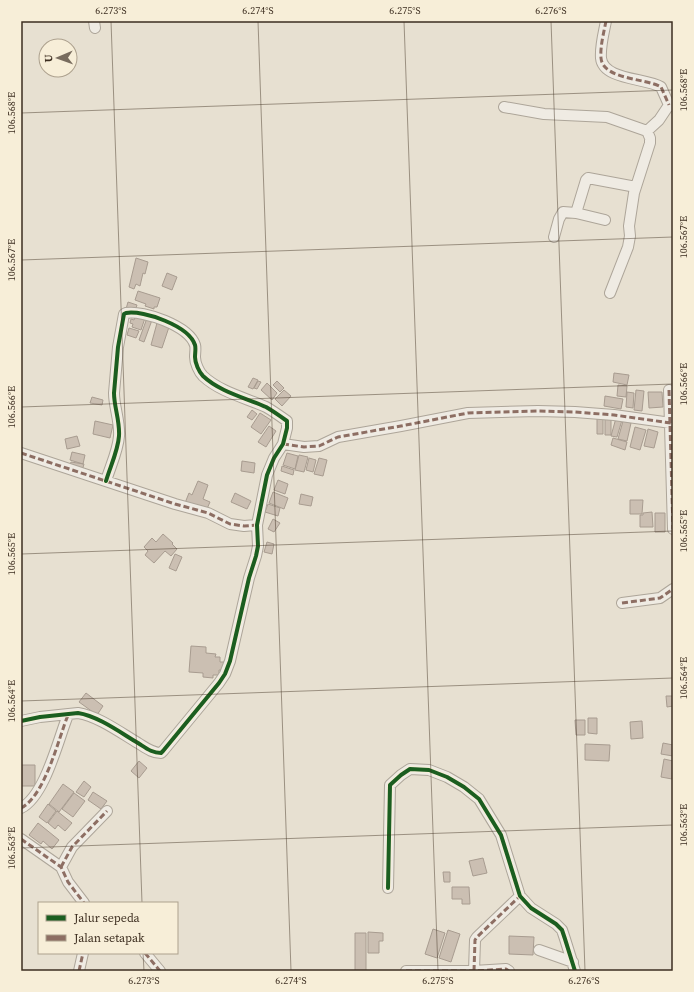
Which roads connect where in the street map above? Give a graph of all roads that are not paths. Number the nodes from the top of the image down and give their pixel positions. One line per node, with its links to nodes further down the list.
1 (606, 21): 2 (street)
2 (671, 106): 4 (street)
3 (504, 107): 4 (street)
4 (647, 131): 5 (street)
5 (636, 187): 6 (street); 9 (street)
6 (576, 213): 7 (street); 8 (street)
7 (605, 220)
8 (554, 236)
9 (610, 293)
10 (669, 390): 11 (street)
11 (671, 423): 12 (street); 14 (street)
12 (283, 444): 15 (street); 17 (street)
13 (21, 453): 15 (street)
14 (672, 465): 16 (street)
15 (106, 481): 17 (street)
16 (672, 512): 18 (street)
17 (257, 525): 21 (street)
18 (673, 529)
19 (673, 589): 20 (street)
20 (622, 603)
21 (68, 715): 22 (street); 23 (street)
22 (21, 721)
23 (21, 808)
24 (107, 811): 26 (street)
25 (21, 839): 26 (street)
26 (61, 867): 29 (street)
27 (388, 888): 28 (street)
28 (520, 896): 33 (street); 37 (street)
29 (83, 902)
30 (539, 950): 33 (street)
31 (83, 954): 34 (street)
32 (146, 954): 35 (street)
33 (574, 967)
34 (79, 971)
35 (160, 971)
36 (406, 971): 37 (street)
37 (474, 971): 38 (street)
38 (509, 971)

